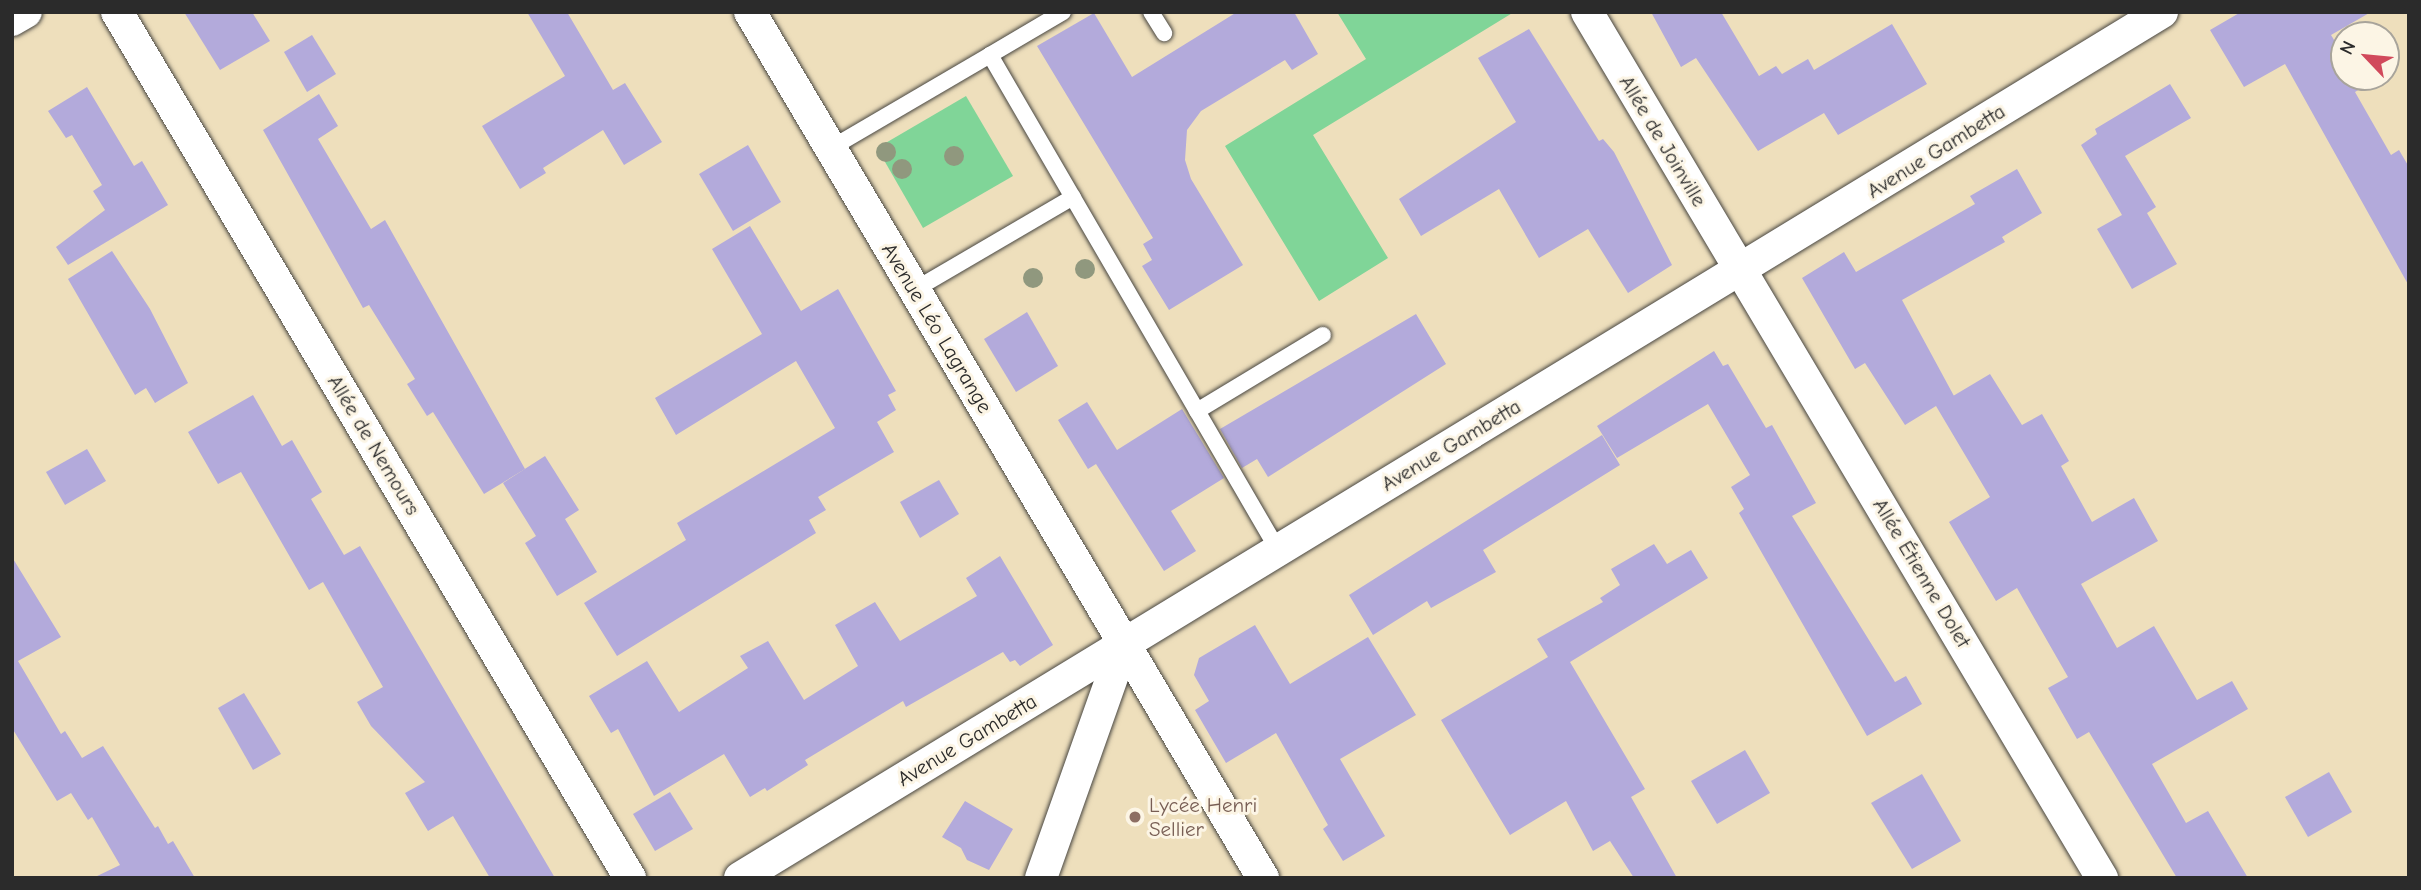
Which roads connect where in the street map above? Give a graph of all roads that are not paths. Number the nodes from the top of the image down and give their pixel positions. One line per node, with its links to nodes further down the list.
1 (26, 12): 8 (street)
2 (117, 12): 19 (street, Allée de Nemours)
3 (750, 12): 11 (street, Avenue Léo Lagrange)
4 (1063, 12): 10 (lane)
5 (1151, 12): 9 (lane)
6 (1587, 12): 13 (street, Allée de Joinville)
7 (2162, 12): 13 (street, Avenue Gambetta)
8 (12, 20)
9 (1164, 33)
10 (990, 55): 11 (lane); 12 (lane)
11 (831, 148): 14 (street, Avenue Léo Lagrange)
12 (1073, 197): 14 (lane); 16 (lane)
13 (1742, 268): 17 (street, Avenue Gambetta); 23 (street, Allée Étienne Dolet)
14 (914, 290): 18 (street, Avenue Léo Lagrange)
15 (1323, 335): 16 (lane)
16 (1198, 411): 17 (lane)
17 (1278, 550): 18 (street, Avenue Gambetta)
18 (1124, 643): 20 (street, Avenue Gambetta); 21 (street); 22 (street, Avenue Léo Lagrange)
19 (631, 878)
20 (740, 878)
21 (1041, 878)
22 (1262, 878)
23 (2102, 878)

